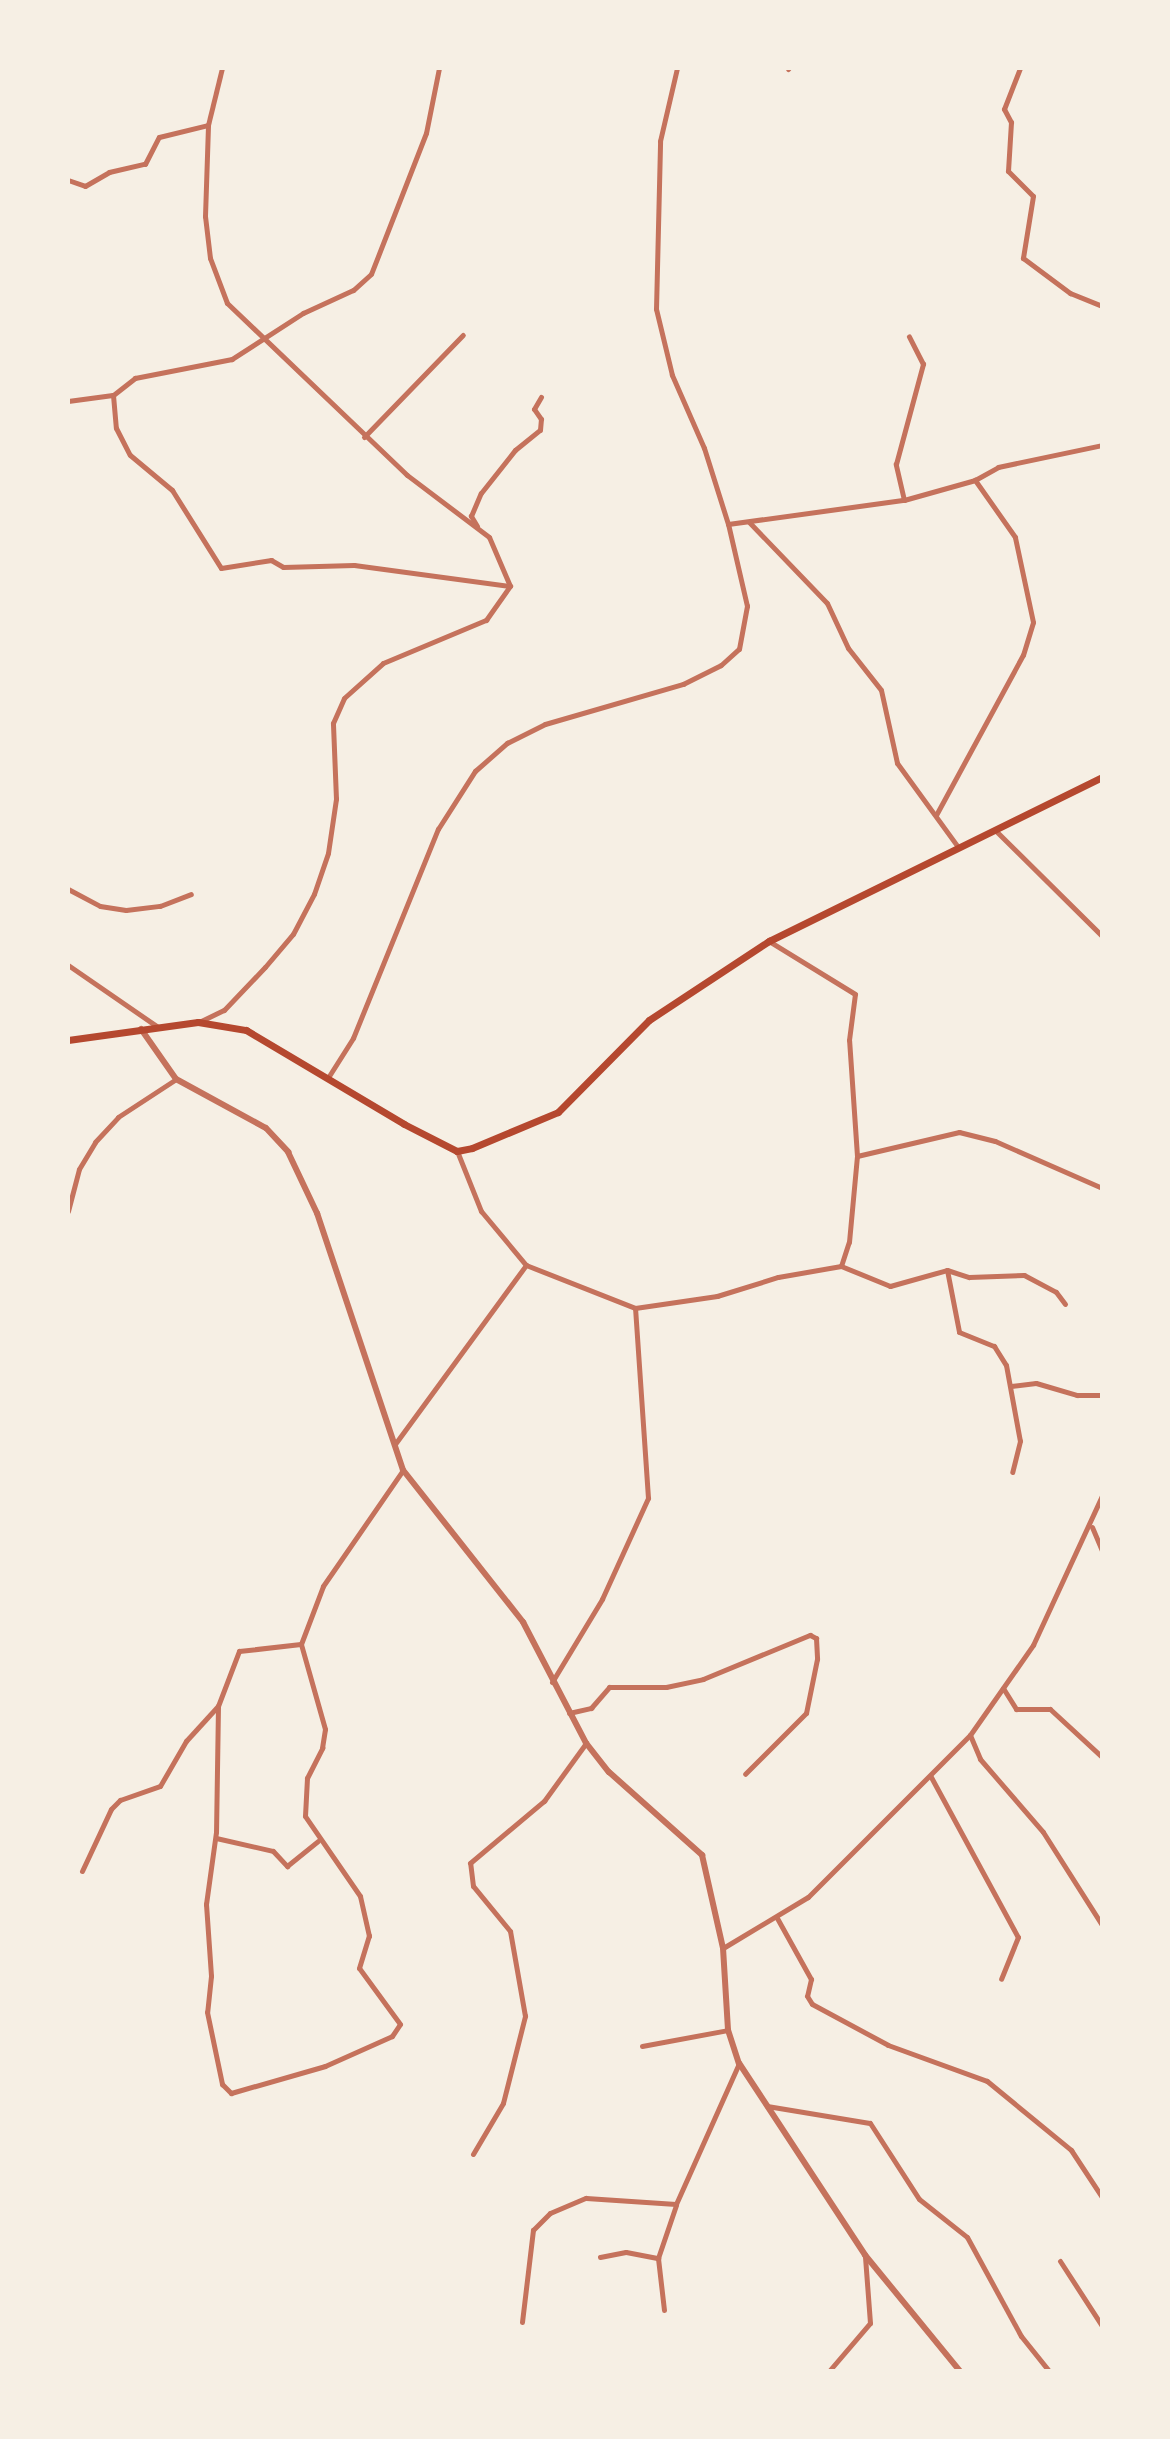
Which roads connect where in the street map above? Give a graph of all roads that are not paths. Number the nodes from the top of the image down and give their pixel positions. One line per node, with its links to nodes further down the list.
1 (222, 68): 5 (street)
2 (439, 68): 10 (street)
3 (677, 68): 19 (street)
4 (1020, 68): 7 (street)
5 (208, 125): 6 (street); 10 (street)
6 (68, 180)
7 (1102, 306)
8 (463, 335): 14 (street)
9 (909, 336): 17 (street)
10 (264, 341): 11 (street); 14 (street)
11 (113, 395): 13 (street); 21 (street)
12 (541, 397): 20 (street)
13 (68, 401)
14 (364, 437): 20 (street)
15 (1102, 445): 16 (street)
16 (975, 480): 17 (street); 23 (street)
17 (904, 500): 18 (street)
18 (749, 522): 19 (street); 23 (street)
19 (728, 524): 35 (street)
20 (489, 537): 21 (street)
21 (510, 586): 31 (street)
22 (1102, 777): 24 (main road)
23 (936, 815): 25 (street)
24 (997, 832): 25 (main road); 28 (street)
25 (958, 847): 29 (main road)
26 (68, 889): 27 (street)
27 (191, 894)
28 (1102, 936)
29 (769, 941): 37 (main road); 38 (street)
30 (68, 965): 32 (street)
31 (198, 1022): 32 (main road); 35 (main road)
32 (159, 1027): 33 (main road)
33 (141, 1029): 34 (main road); 36 (street)
34 (68, 1040)
35 (329, 1076): 37 (main road)
36 (176, 1079): 40 (street); 48 (street)
37 (457, 1151): 41 (street)
38 (857, 1156): 39 (street); 42 (street)
39 (1102, 1188)
40 (68, 1211)
41 (526, 1265): 45 (street); 48 (street)
42 (841, 1266): 43 (street); 45 (street)
43 (947, 1270): 44 (street); 46 (street)
44 (1065, 1304)
45 (635, 1308): 55 (street)
46 (1011, 1386): 47 (street); 50 (street)
47 (1102, 1395)
48 (394, 1445): 49 (street)
49 (403, 1470): 54 (street); 55 (street)
50 (1012, 1472)
51 (1102, 1496): 52 (street)
52 (1091, 1526): 53 (street); 56 (street)
53 (1102, 1551)
54 (301, 1644): 57 (street); 65 (street)
55 (552, 1682): 58 (street)
56 (1003, 1688): 59 (street); 61 (street)
57 (218, 1706): 64 (street); 66 (street)
58 (568, 1713): 60 (street); 62 (street)
59 (970, 1735): 63 (street); 68 (street)
60 (586, 1743): 69 (street); 75 (street)
61 (1102, 1757)
62 (745, 1774)
63 (931, 1777): 67 (street); 70 (street)
64 (216, 1838): 65 (street); 65 (street)
65 (318, 1841)
66 (82, 1871)
67 (777, 1918): 69 (street); 76 (street)
68 (1102, 1925)
69 (723, 1948): 71 (street)
70 (1001, 1979)
71 (728, 2030): 72 (street); 73 (street)
72 (642, 2046)
73 (739, 2063): 74 (street); 77 (street)
74 (767, 2106): 78 (street); 87 (street)
75 (473, 2154)
76 (1102, 2197)
77 (676, 2204): 80 (street); 83 (street)
78 (865, 2255): 85 (street); 86 (street)
79 (600, 2257): 80 (street)
80 (658, 2258): 82 (street)
81 (1060, 2261): 84 (street)
82 (664, 2310)
83 (522, 2322)
84 (1102, 2326)
85 (829, 2371)
86 (960, 2371)
87 (1049, 2371)

